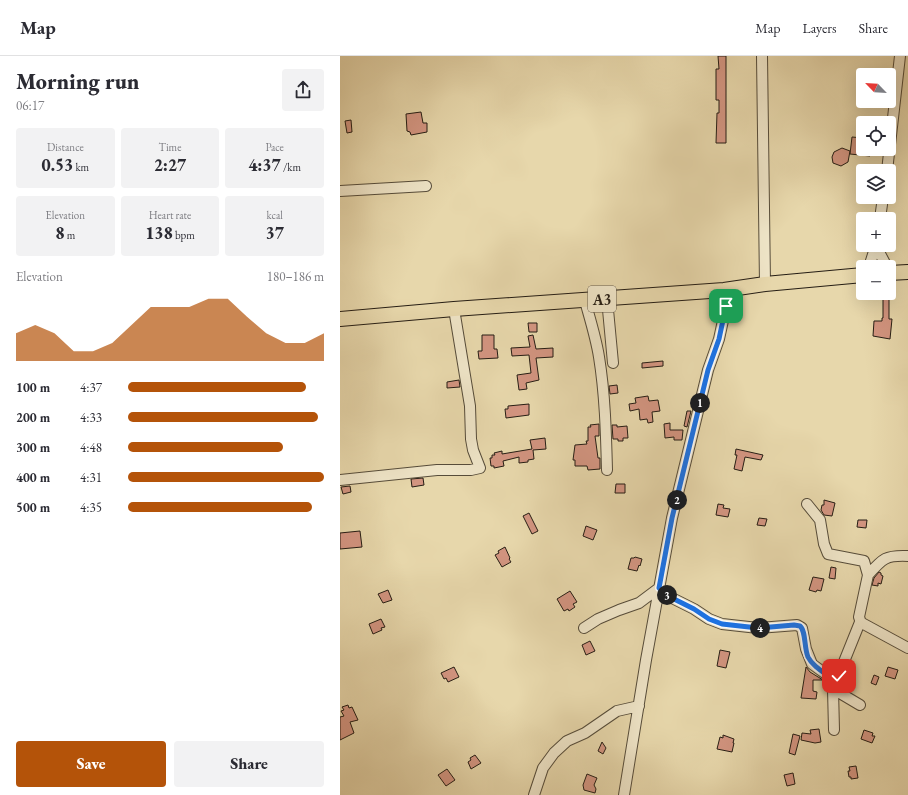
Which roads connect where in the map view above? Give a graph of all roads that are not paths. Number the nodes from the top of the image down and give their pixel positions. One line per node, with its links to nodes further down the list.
1 (762, 56): 9 (street)
2 (900, 56): 3 (street)
3 (888, 164)
4 (426, 186): 5 (street)
5 (340, 191)
6 (896, 271): 7 (highway)
7 (908, 272)
8 (856, 277): 9 (highway, A3)
9 (764, 284): 10 (highway, A3)
10 (724, 290): 11 (highway, A3); 21 (street)
11 (607, 299): 12 (highway, A3); 15 (street)
12 (585, 301): 13 (highway, A3); 16 (street)
13 (454, 309): 14 (highway, A3); 17 (street)
14 (340, 319)
15 (613, 364)
16 (607, 470)
17 (340, 480)
18 (807, 504): 20 (street)
19 (908, 556): 20 (street)
20 (868, 574): 22 (street)
21 (659, 588): 23 (street); 25 (street); 27 (street)
22 (861, 623): 24 (street); 25 (street)
23 (584, 628)
24 (908, 648)
25 (833, 689): 26 (street); 28 (street)
26 (860, 705)
27 (639, 706): 29 (street); 30 (street)
28 (834, 730)
29 (534, 795)
30 (624, 795)

